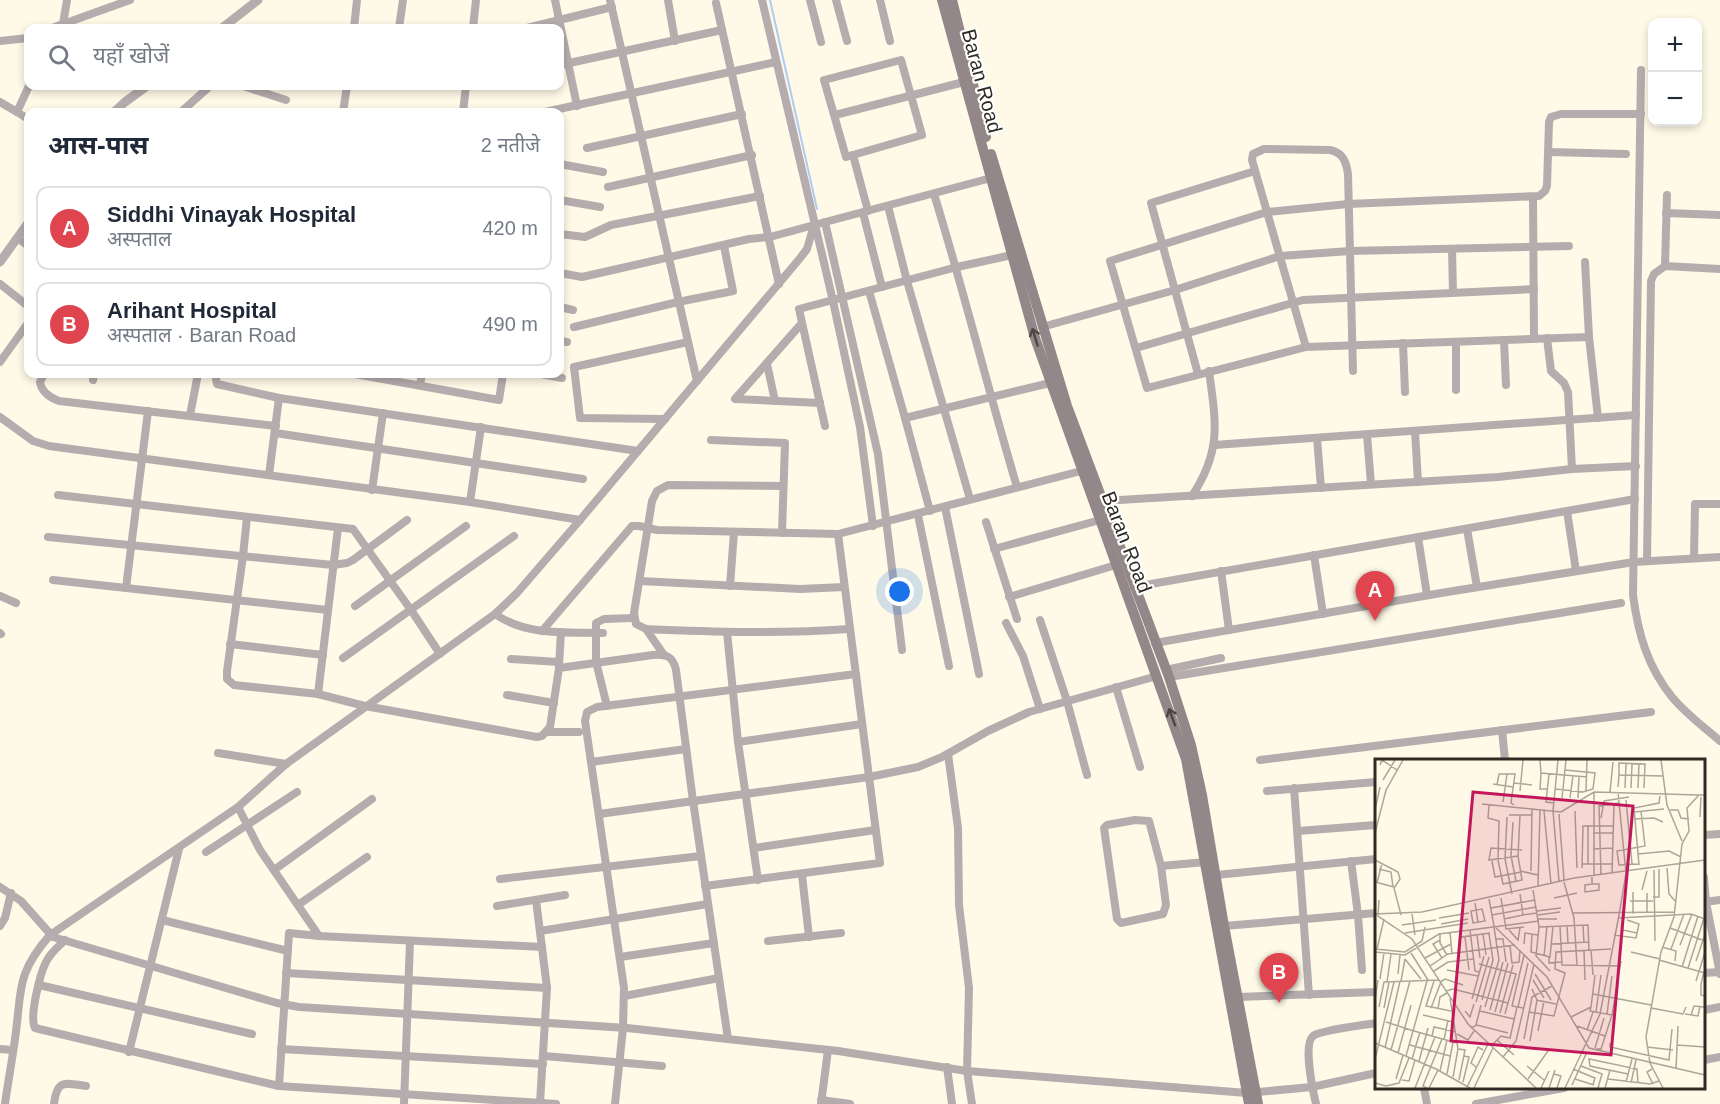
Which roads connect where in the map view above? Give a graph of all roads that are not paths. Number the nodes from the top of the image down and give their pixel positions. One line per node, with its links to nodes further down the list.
1 (65, 0): 18 (street)
2 (130, 0): 19 (street)
3 (258, 0): 20 (street)
4 (357, 0): 21 (street)
5 (403, 0): 22 (street)
6 (476, 0): 23 (street)
7 (555, 0): 17 (street)
8 (668, 0): 27 (street)
9 (762, 0): 33 (street)
10 (810, 0): 31 (street)
11 (836, 0): 28 (street)
12 (880, 0): 30 (street)
13 (942, 0): 37 (main road, Baran Road)
14 (952, 0): 69 (main road, Baran Road)
15 (716, 3): 25 (street)
16 (611, 4): 17 (street); 32 (street)
17 (559, 22): 24 (street)
18 (57, 24)
19 (64, 24)
20 (227, 24)
21 (354, 24)
22 (400, 24)
23 (473, 24)
24 (548, 24)
25 (722, 30): 27 (street); 36 (street)
26 (24, 38): 29 (street)
27 (675, 40): 32 (street)
28 (847, 40)
29 (0, 41)
30 (890, 41)
31 (821, 42)
32 (622, 51): 34 (street); 44 (street)
33 (776, 62): 36 (street); 85 (street)
34 (564, 65): 48 (street)
35 (1641, 70): 56 (street)
36 (732, 72): 44 (street); 55 (street)
37 (964, 82): 45 (street); 69 (main road, Baran Road)
38 (27, 90): 54 (street)
39 (142, 90): 49 (street)
40 (206, 90): 50 (street)
41 (255, 90): 46 (street)
42 (346, 90): 51 (street)
43 (466, 90): 52 (street)
44 (631, 94): 48 (street); 59 (street)
45 (912, 96): 57 (street); 57 (street); 64 (street)
46 (286, 100)
47 (0, 102): 54 (street)
48 (577, 106): 53 (street)
49 (118, 108)
50 (185, 108)
51 (344, 108)
52 (463, 108)
53 (564, 108)
54 (17, 112): 58 (street)
55 (742, 114): 59 (street); 63 (street)
56 (1641, 114): 61 (street); 163 (street)
57 (835, 115): 64 (street)
58 (24, 116)
59 (641, 136): 60 (street); 68 (street)
60 (586, 148)
61 (1549, 152): 62 (street); 74 (street)
62 (1626, 154)
63 (752, 155): 68 (street); 73 (street)
64 (853, 155): 79 (street)
65 (564, 165): 67 (street)
66 (1255, 171): 76 (street); 80 (street); 91 (street)
67 (603, 172)
68 (650, 177): 70 (street); 83 (street)
69 (994, 177): 71 (street); 97 (main road, Baran Road); 125 (main road, Baran Road)
70 (608, 187)
71 (933, 194): 77 (street); 103 (street)
72 (1667, 195): 81 (street)
73 (760, 196): 83 (street); 88 (street)
74 (1533, 198): 76 (street); 94 (street)
75 (564, 201): 78 (street)
76 (1348, 204): 80 (street); 96 (street)
77 (888, 206): 79 (street); 106 (street)
78 (600, 207)
79 (866, 212): 84 (street); 109 (street)
80 (1267, 212): 91 (street); 98 (street)
81 (1666, 213): 82 (street); 102 (street)
82 (1720, 215)
83 (659, 216): 87 (street); 100 (street)
84 (825, 222): 85 (street); 115 (street)
85 (814, 225): 88 (street); 108 (street); 116 (street)
86 (24, 230): 89 (street)
87 (564, 234)
88 (770, 237): 92 (street); 108 (street)
89 (18, 238): 90 (street); 99 (street)
90 (24, 243)
91 (1163, 245): 111 (street); 120 (street)
92 (724, 246): 100 (street); 117 (street)
93 (1569, 246): 94 (street)
94 (1534, 247): 95 (street); 110 (street)
95 (1452, 249): 96 (street); 113 (street)
96 (1350, 251): 98 (street); 114 (street)
97 (1012, 255): 103 (street); 150 (main road, Baran Road, one-way to 97)
98 (1280, 256): 111 (street); 118 (street)
99 (1, 257)
100 (668, 258): 105 (street); 117 (street)
101 (1585, 262): 128 (street)
102 (1665, 266): 104 (street); 228 (street)
103 (957, 267): 106 (street); 156 (street)
104 (1720, 269)
105 (564, 274)
106 (907, 281): 109 (street); 159 (street)
107 (0, 284): 119 (street)
108 (779, 284): 149 (street)
109 (882, 287): 112 (street)
110 (1534, 289): 113 (street); 129 (street)
111 (1175, 290): 120 (street); 127 (street)
112 (869, 291): 115 (street); 165 (street)
113 (1453, 292): 114 (street)
114 (1352, 296): 118 (street); 135 (street)
115 (843, 298): 116 (street); 209 (street)
116 (833, 301): 123 (street); 211 (street)
117 (678, 302): 124 (street); 132 (street)
118 (1291, 302): 127 (street); 136 (street)
119 (24, 303)
120 (1124, 304): 125 (street); 137 (street)
121 (564, 308): 122 (street)
122 (573, 310)
123 (802, 323): 139 (street); 158 (street)
124 (574, 327)
125 (1042, 327): 196 (main road, Baran Road)
126 (24, 329): 138 (street)
127 (1188, 333): 137 (street); 142 (street)
128 (1589, 337): 130 (street); 166 (street)
129 (1534, 338): 130 (street); 131 (street)
130 (1547, 338): 168 (street)
131 (1504, 340): 133 (street); 152 (street)
132 (688, 342): 149 (street); 167 (street)
133 (1456, 342): 134 (street); 153 (street)
134 (1403, 343): 135 (street); 154 (street)
135 (1352, 344): 136 (street); 141 (street)
136 (1306, 347): 140 (street)
137 (1136, 348): 142 (street)
138 (0, 362)
139 (767, 364): 157 (street); 157 (street)
140 (1209, 371): 142 (street); 176 (street)
141 (1353, 371)
142 (1198, 374)
143 (43, 378): 160 (street)
144 (197, 378): 162 (street)
145 (216, 378): 155 (street)
146 (379, 378): 151 (street)
147 (421, 378): 151 (street)
148 (502, 378): 151 (street)
149 (697, 381): 167 (street)
150 (1050, 383): 156 (street); 183 (main road, Baran Road)
151 (420, 385)
152 (1506, 385)
153 (1456, 390)
154 (1405, 392)
155 (279, 398): 161 (street); 171 (street)
156 (990, 399): 159 (street); 189 (street)
157 (775, 401): 158 (street)
158 (820, 403): 169 (street)
159 (943, 410): 165 (street); 194 (street)
160 (148, 411): 162 (street); 179 (street)
161 (383, 413): 170 (street); 177 (street)
162 (190, 415): 171 (street)
163 (1636, 415): 166 (street); 181 (street)
164 (0, 417): 179 (street)
165 (905, 418): 201 (street)
166 (1598, 418): 168 (street)
167 (665, 419): 178 (street)
168 (1570, 420): 172 (street); 182 (street)
169 (825, 426)
170 (481, 427): 178 (street); 180 (street)
171 (275, 430): 177 (street); 184 (street)
172 (1415, 431): 173 (street); 186 (street)
173 (1367, 435): 174 (street); 187 (street)
174 (1317, 438): 176 (street); 190 (street)
175 (711, 440): 188 (street)
176 (1214, 445): 193 (street)
177 (378, 448): 180 (street); 191 (street)
178 (638, 451): 206 (street)
179 (141, 459): 184 (street); 198 (street)
180 (476, 462): 185 (street); 197 (street)
181 (1636, 466): 182 (street); 195 (street)
182 (1572, 469): 186 (street)
183 (1081, 471): 189 (street); 207 (main road, Baran Road)
184 (269, 475): 191 (street)
185 (583, 479)
186 (1418, 482): 187 (street)
187 (1371, 484): 190 (street)
188 (783, 486): 213 (street); 216 (street)
189 (1017, 487): 194 (street)
190 (1321, 488): 193 (street)
191 (372, 490): 197 (street)
192 (58, 495): 198 (street)
193 (1192, 496): 196 (street)
194 (970, 499): 200 (street)
195 (1635, 500): 202 (street); 229 (street)
196 (1103, 501): 239 (main road, Baran Road)
197 (470, 502): 206 (street)
198 (136, 504): 204 (street); 221 (street)
199 (1720, 504): 227 (street)
200 (945, 507): 201 (street); 277 (street)
201 (930, 511): 203 (street)
202 (1567, 511): 214 (street); 233 (street)
203 (918, 515): 209 (street); 275 (street)
204 (247, 517): 212 (street); 225 (street)
205 (406, 519): 223 (street)
206 (580, 520): 251 (street)
207 (1100, 520): 222 (street); 231 (main road, Baran Road)
208 (986, 522): 222 (street)
209 (887, 523): 211 (street); 266 (street)
210 (466, 526): 235 (street)
211 (873, 526): 217 (street)
212 (338, 528): 223 (street); 230 (street)
213 (649, 528): 215 (street); 236 (street); 260 (street)
214 (1467, 529): 220 (street); 240 (street)
215 (734, 532): 216 (street); 237 (street)
216 (782, 533): 217 (street)
217 (838, 534): 238 (street)
218 (514, 536): 250 (street)
219 (48, 537): 221 (street)
220 (1418, 537): 224 (street); 242 (street)
221 (131, 545): 225 (street); 241 (street)
222 (994, 549): 244 (street)
223 (368, 550): 230 (street); 235 (street)
224 (1314, 555): 232 (street); 252 (street)
225 (243, 556): 230 (street); 245 (street)
226 (1720, 557): 227 (street)
227 (1694, 558): 228 (street)
228 (1647, 561): 229 (street)
229 (1634, 562): 233 (street); 294 (street)
230 (333, 565): 249 (street)
231 (1116, 565): 244 (street); 278 (main road, Baran Road)
232 (1221, 571): 239 (street); 259 (street)
233 (1576, 572): 240 (street)
234 (53, 580): 241 (street)
235 (390, 580): 248 (street); 250 (street)
236 (640, 581): 237 (street); 253 (street)
237 (730, 586): 238 (street)
238 (844, 587): 258 (street)
239 (1134, 587): 265 (main road, Baran Road)
240 (1477, 587): 242 (street)
241 (126, 588): 245 (street)
242 (1427, 595): 252 (street)
243 (0, 596): 246 (street)
244 (1009, 597): 254 (street)
245 (237, 600): 249 (street); 264 (street)
246 (16, 603)
247 (1621, 603): 278 (street)
248 (354, 606)
249 (328, 610): 268 (street)
250 (411, 610): 267 (street); 270 (street)
251 (495, 614): 260 (street); 267 (street)
252 (1323, 614): 259 (street)
253 (634, 618): 257 (street); 263 (street)
254 (1017, 620)
255 (1040, 620): 284 (street)
256 (1006, 622): 288 (street)
257 (646, 629): 262 (street); 269 (street)
258 (849, 629): 262 (street); 276 (street)
259 (1229, 630): 265 (street)
260 (542, 631): 261 (street)
261 (561, 632): 263 (street); 274 (street)
262 (727, 632): 280 (street)
263 (599, 633): 273 (street)
264 (230, 644): 268 (street); 281 (street)
265 (1155, 644): 278 (main road, Baran Road)
266 (902, 650)
267 (440, 654): 286 (street)
268 (323, 655): 281 (street)
269 (664, 655): 273 (street); 283 (street)
270 (343, 658)
271 (1221, 658): 278 (street)
272 (511, 659): 274 (street)
273 (596, 662): 274 (street); 287 (street)
274 (559, 665): 285 (street)
275 (949, 666)
276 (856, 674): 280 (street); 290 (street)
277 (979, 674)
278 (1164, 674): 279 (street); 328 (main road, Baran Road, one-way to 278); 334 (main road, Baran Road)
279 (1116, 687): 284 (street); 303 (street)
280 (732, 689): 283 (street); 295 (street)
281 (318, 694): 286 (street)
282 (507, 695): 285 (street)
283 (680, 696): 287 (street); 296 (street)
284 (1067, 701): 288 (street); 304 (street)
285 (554, 703): 292 (street)
286 (365, 706): 292 (street); 302 (street)
287 (607, 706): 301 (street)
288 (1040, 709): 298 (street)
289 (1651, 712): 291 (street)
290 (862, 724): 295 (street); 305 (street)
291 (1502, 730): 299 (street); 300 (street)
292 (547, 732): 293 (street)
293 (579, 732)
294 (1720, 741)
295 (738, 742): 310 (street)
296 (686, 749): 301 (street); 312 (street)
297 (218, 753): 302 (street)
298 (948, 754): 305 (street); 400 (street)
299 (1505, 759)
300 (1260, 760)
301 (591, 762): 314 (street)
302 (286, 764): 313 (street)
303 (1140, 767)
304 (1088, 775)
305 (869, 777): 310 (street); 317 (street)
306 (1375, 782): 307 (street)
307 (1294, 788): 308 (street); 318 (street)
308 (1267, 791)
309 (297, 792): 316 (street)
310 (747, 793): 312 (street); 321 (street)
311 (372, 799): 332 (street)
312 (693, 801): 314 (street); 324 (street)
313 (238, 807): 316 (street); 322 (street)
314 (599, 814): 330 (street)
315 (1375, 825): 318 (street)
316 (248, 826): 323 (street); 332 (street)
317 (875, 830): 321 (street); 333 (street)
318 (1298, 831): 331 (street)
319 (1720, 834): 320 (street)
320 (1705, 836)
321 (754, 848): 336 (street)
322 (179, 849): 351 (street); 356 (street)
323 (206, 852)
324 (701, 856): 330 (street); 337 (street)
325 (367, 857): 345 (street)
326 (1375, 859): 327 (street)
327 (1351, 861): 331 (street); 348 (street)
328 (1206, 862): 329 (street); 410 (main road, Baran Road)
329 (1161, 866): 329 (street)
330 (607, 867): 335 (street); 349 (street)
331 (1299, 867): 334 (street); 350 (street)
332 (274, 870): 345 (street)
333 (802, 875): 336 (street); 358 (street)
334 (1216, 875): 353 (main road, Baran Road)
335 (500, 879)
336 (758, 880): 337 (street)
337 (705, 886): 344 (street)
338 (0, 887): 339 (street)
339 (11, 893): 352 (street); 356 (street)
340 (565, 895): 341 (street)
341 (536, 900): 346 (street); 354 (street)
342 (1720, 900): 343 (street)
343 (1705, 902): 369 (street)
344 (708, 904): 349 (street); 362 (street)
345 (298, 905): 357 (street)
346 (497, 906)
347 (1375, 913): 348 (street)
348 (1358, 915): 350 (street); 367 (street)
349 (614, 919): 354 (street); 365 (street)
350 (1304, 919): 353 (street); 375 (street)
351 (162, 920): 364 (street); 366 (street)
352 (0, 926)
353 (1224, 926): 377 (main road, Baran Road)
354 (540, 931): 363 (street)
355 (841, 933): 358 (street)
356 (50, 935): 359 (street); 390 (street)
357 (319, 936): 360 (street); 364 (street)
358 (809, 937): 361 (street)
359 (65, 940): 366 (street); 372 (street)
360 (410, 941): 363 (street); 371 (street)
361 (768, 941)
362 (714, 943): 365 (street); 370 (street)
363 (542, 947): 373 (street)
364 (288, 951): 368 (street)
365 (620, 957): 376 (street)
366 (151, 965): 378 (street); 380 (street)
367 (1362, 970)
368 (286, 973): 371 (street); 378 (street)
369 (1720, 973)
370 (719, 978): 376 (street); 387 (street)
371 (409, 980): 373 (street); 382 (street)
372 (39, 985): 380 (street); 392 (street)
373 (547, 988): 383 (street)
374 (1375, 992): 375 (street)
375 (1309, 995): 377 (street)
376 (624, 996): 385 (street)
377 (1238, 997): 410 (main road, Baran Road)
378 (283, 1004): 382 (street); 389 (street)
379 (1720, 1007): 381 (street)
380 (140, 1009): 386 (street); 392 (street)
381 (1705, 1010)
382 (407, 1015): 383 (street); 393 (street)
383 (546, 1023): 385 (street); 395 (street)
384 (1375, 1023): 404 (street)
385 (623, 1028): 387 (street); 397 (street)
386 (252, 1034)
387 (728, 1039): 391 (street)
388 (0, 1049): 390 (street)
389 (281, 1049): 393 (street); 403 (street)
390 (13, 1050): 413 (street)
391 (828, 1050): 399 (street); 411 (street)
392 (129, 1052): 403 (street)
393 (406, 1055): 395 (street); 408 (street)
394 (1720, 1057): 396 (street)
395 (544, 1060): 397 (street); 412 (street)
396 (1705, 1060)
397 (619, 1062): 398 (street); 417 (street)
398 (662, 1066)
399 (947, 1067): 400 (street); 419 (street)
400 (967, 1071): 410 (street); 420 (street)
401 (1375, 1073): 404 (street)
402 (86, 1086): 414 (street)
403 (279, 1086): 408 (street)
404 (1312, 1086): 410 (street); 421 (street)
405 (1425, 1089): 422 (street)
406 (1512, 1089): 409 (street)
407 (1558, 1089): 409 (street)
408 (405, 1094): 412 (street); 415 (street)
409 (1514, 1097): 423 (street)
410 (1253, 1098)
411 (821, 1102): 418 (street)
412 (540, 1103): 416 (street)
413 (5, 1104)
414 (54, 1104)
415 (404, 1104)
416 (556, 1104)
417 (615, 1104)
418 (850, 1104)
419 (952, 1104)
420 (972, 1104)
421 (1316, 1104)
422 (1427, 1104)
423 (1476, 1104)

